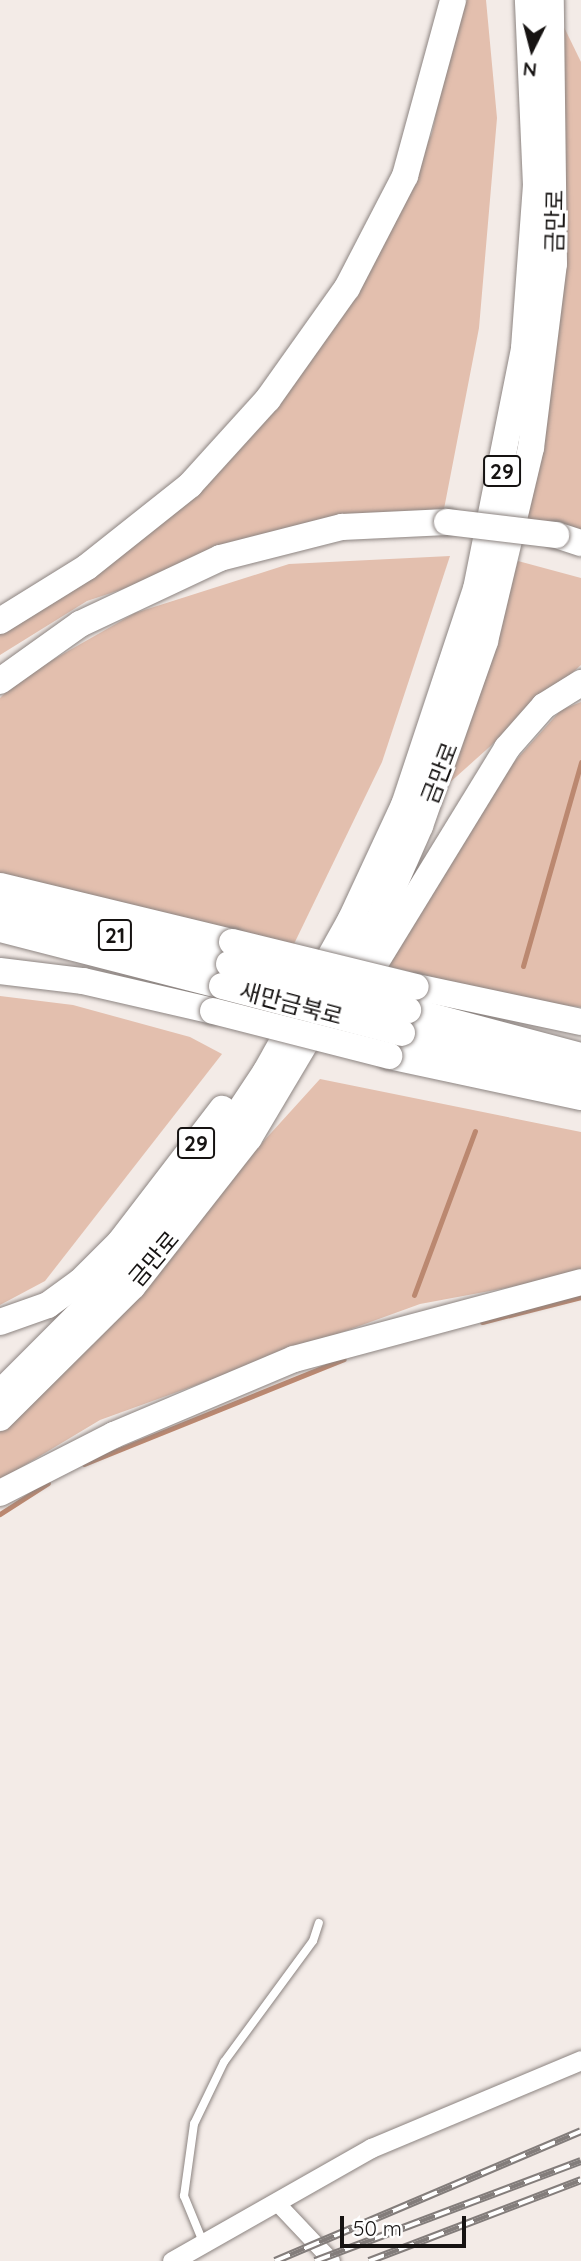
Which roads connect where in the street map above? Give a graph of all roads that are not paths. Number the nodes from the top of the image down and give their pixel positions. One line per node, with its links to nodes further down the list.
1 (453, 0): 5 (highway)
2 (528, 0): 10 (highway, 금만로 / 29)
3 (551, 0): 19 (highway, 금만로)
4 (569, 539): 6 (highway, bridge)
5 (0, 621)
6 (0, 681)
7 (581, 684): 19 (highway)
8 (0, 886): 12 (highway)
9 (0, 907): 12 (highway, 새만금북로 / 21)
10 (351, 919): 21 (highway, 29); 22 (highway, 금만로)
11 (0, 929): 12 (highway, 새만금북로 / 21)
12 (228, 964): 14 (highway, 새만금북로 / 21, bridge); 14 (highway, bridge)
13 (0, 971): 18 (highway, bridge)
14 (408, 1010): 15 (highway); 16 (highway, 새만금북로 / 21); 17 (highway, 새만금북로 / 21)
15 (581, 1022)
16 (581, 1056)
17 (581, 1080)
18 (581, 1097)
19 (192, 1212): 23 (highway, 금만로)
20 (581, 1282): 24 (highway)
21 (0, 1322)
22 (0, 1393)
23 (0, 1418)
24 (0, 1493)
25 (319, 1923): 28 (lane)
26 (581, 2060): 27 (street)
27 (279, 2205): 28 (street); 30 (street)
28 (204, 2244): 29 (street)
29 (172, 2261)
30 (332, 2261)

